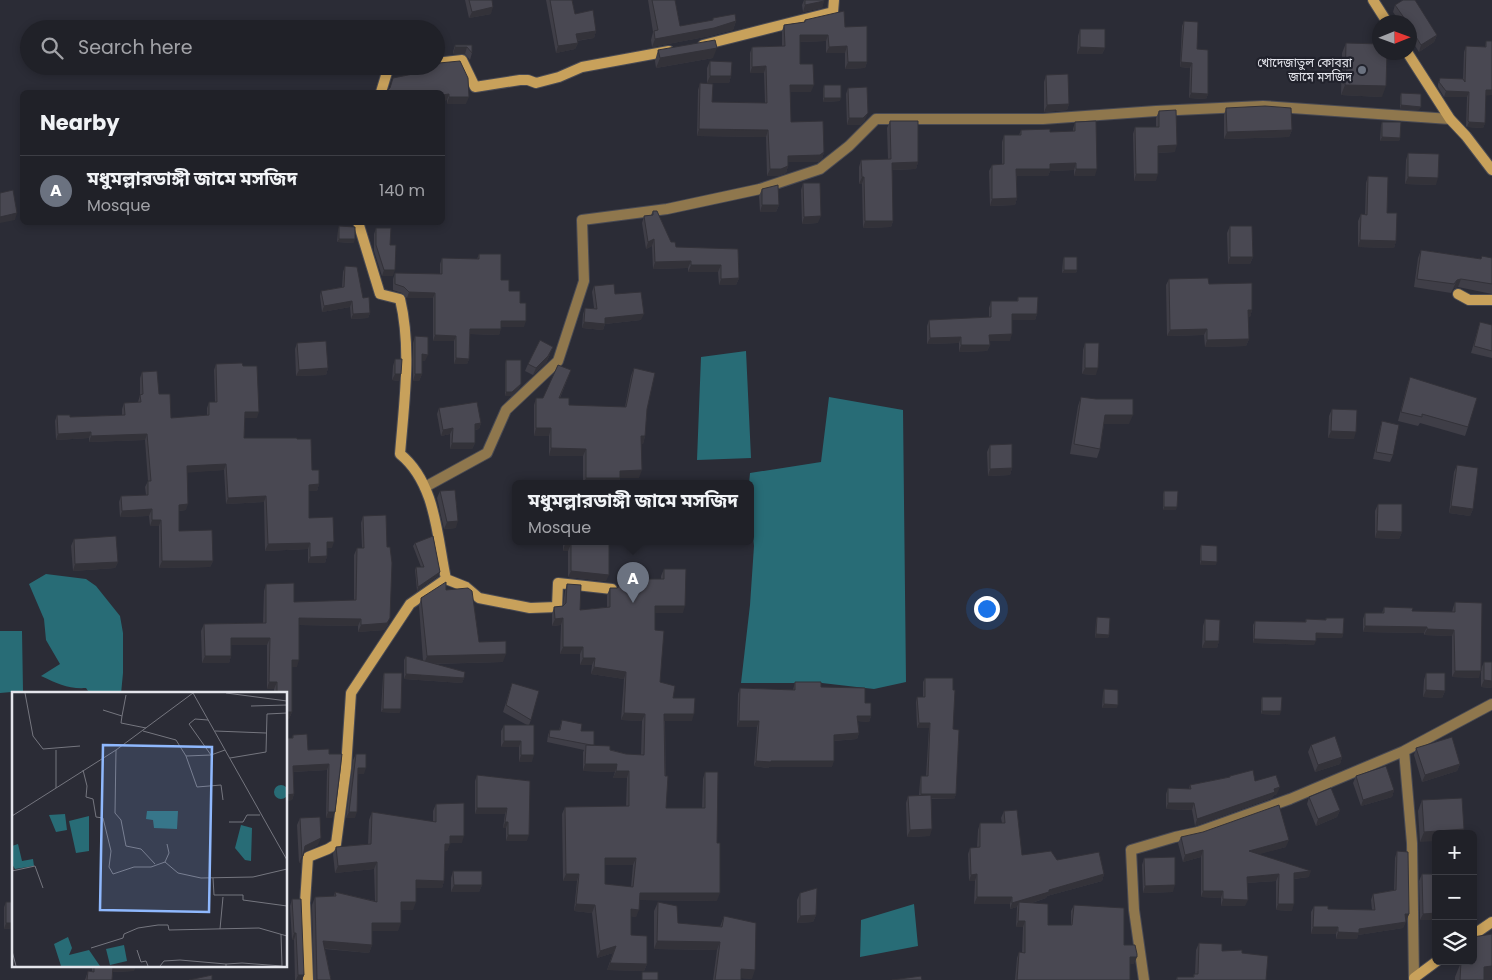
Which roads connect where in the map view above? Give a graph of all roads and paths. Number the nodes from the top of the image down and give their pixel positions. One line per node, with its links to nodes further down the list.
1 (834, 0): 5 (street)
2 (1373, 0): 3 (street)
3 (1383, 15)
4 (1412, 60): 8 (street)
5 (445, 62)
6 (386, 75): 7 (street)
7 (382, 90)
8 (1450, 118): 9 (street); 13 (street)
9 (1492, 170)
10 (359, 225): 13 (street)
11 (1458, 294): 12 (street)
12 (1492, 300)
13 (425, 487): 14 (street)
14 (446, 579): 15 (street); 22 (street)
15 (612, 589)
16 (1492, 704): 17 (street)
17 (1404, 751): 21 (street); 23 (street)
18 (1492, 922): 19 (street)
19 (1477, 933)
20 (1432, 965): 21 (street)
21 (1414, 979)
22 (308, 980)
23 (1144, 980)

